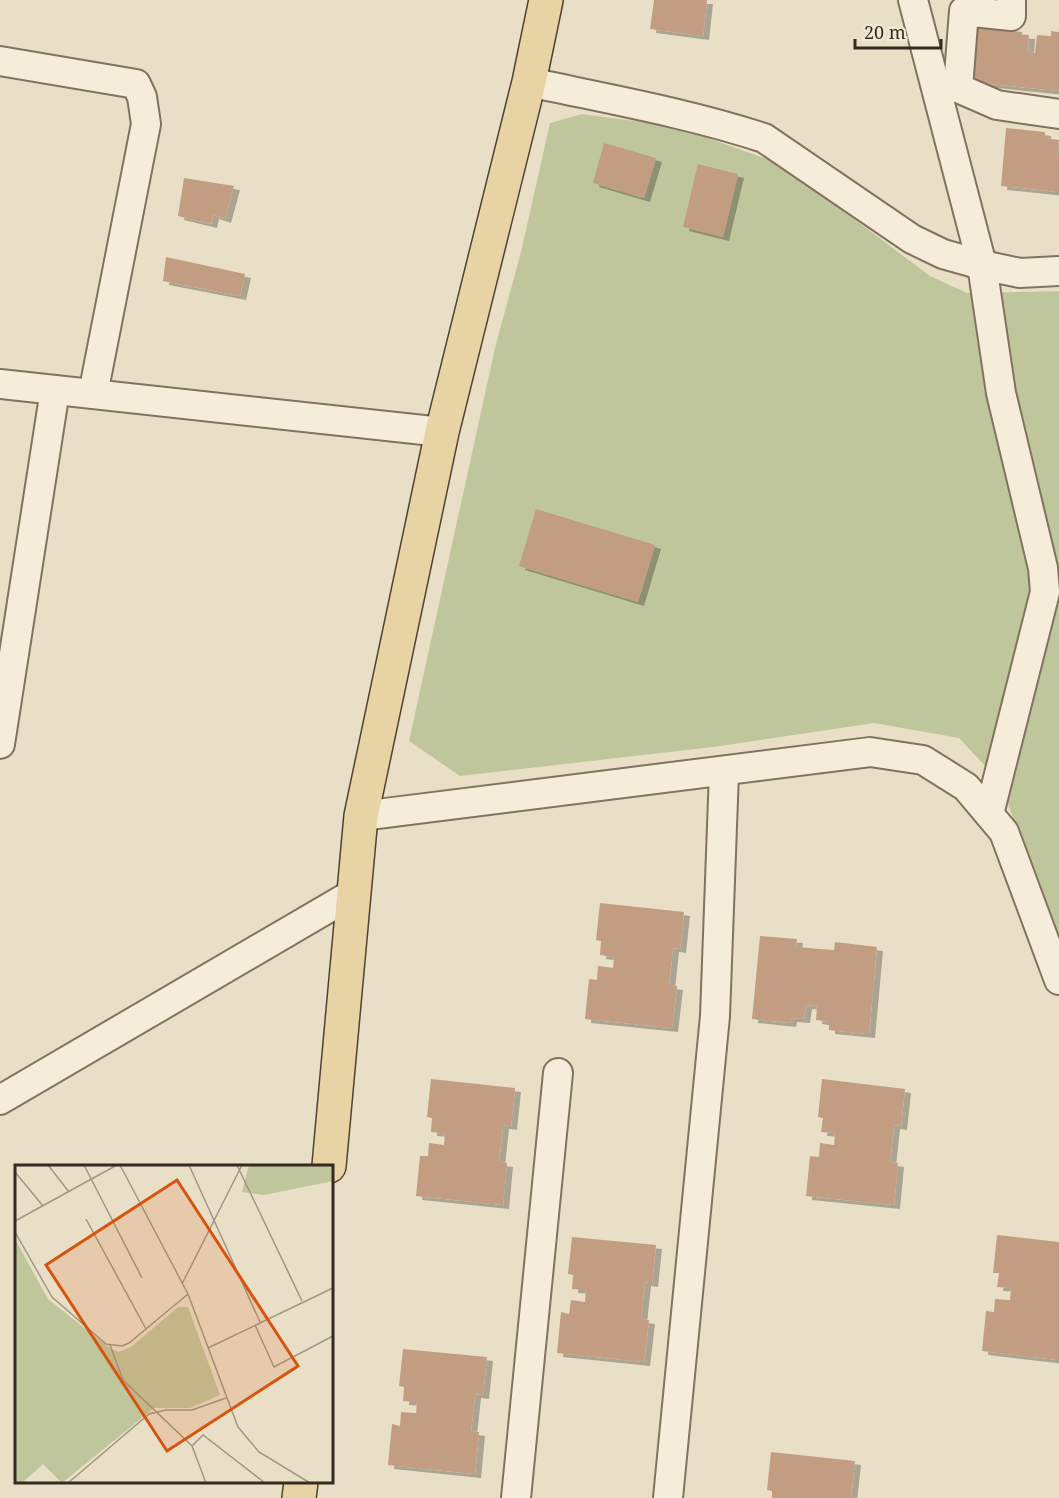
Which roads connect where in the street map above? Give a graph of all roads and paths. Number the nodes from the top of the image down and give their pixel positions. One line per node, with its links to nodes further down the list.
1 (546, 0): 5 (main road)
2 (913, 0): 7 (street)
3 (1011, 0): 6 (street)
4 (0, 61): 11 (street)
5 (529, 82): 7 (street); 12 (main road)
6 (1059, 114)
7 (981, 265): 8 (street); 15 (street)
8 (1059, 271)
9 (0, 384): 10 (street)
10 (55, 390): 11 (street); 13 (street)
11 (93, 394): 12 (street)
12 (442, 432): 16 (main road)
13 (0, 744)
14 (724, 771): 15 (street); 16 (street); 25 (street)
15 (988, 814): 18 (street)
16 (361, 816): 17 (main road)
17 (354, 893): 20 (street); 21 (main road)
18 (1059, 980)
19 (558, 1073): 24 (street)
20 (0, 1100)
21 (329, 1165)
22 (301, 1483): 23 (main road)
23 (299, 1498)
24 (516, 1498)
25 (668, 1498)

